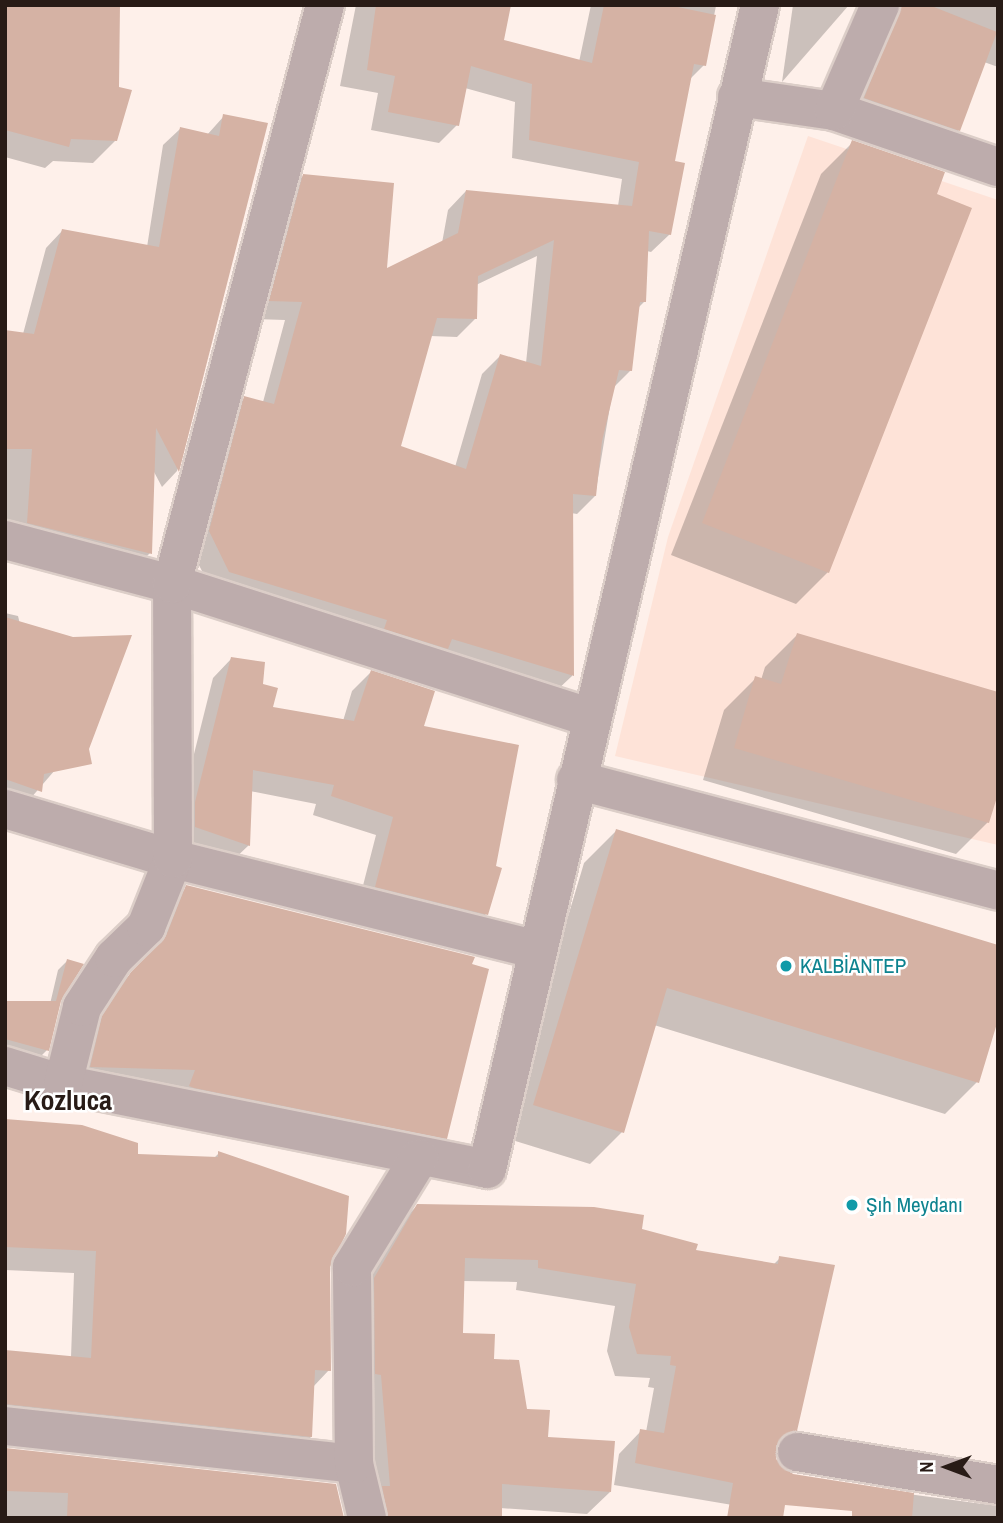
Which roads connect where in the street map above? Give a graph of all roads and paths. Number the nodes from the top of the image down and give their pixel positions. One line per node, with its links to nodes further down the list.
1 (325, 5): 8 (street)
2 (760, 5): 4 (street)
3 (880, 5): 5 (street)
4 (737, 97): 5 (street); 9 (street)
5 (834, 111): 6 (street)
6 (998, 167)
7 (5, 540): 8 (street)
8 (172, 584): 9 (street); 12 (street)
9 (591, 718): 10 (street)
10 (576, 780): 13 (street); 14 (street)
11 (5, 809): 12 (street)
12 (173, 859): 14 (street); 16 (street)
13 (998, 891)
14 (535, 949): 17 (street)
15 (5, 1066): 16 (street)
16 (63, 1084): 17 (street)
17 (419, 1158): 20 (street)
18 (5, 1426): 20 (street)
19 (797, 1452): 21 (street)
20 (355, 1464): 22 (street)
21 (998, 1485)
22 (367, 1518)

